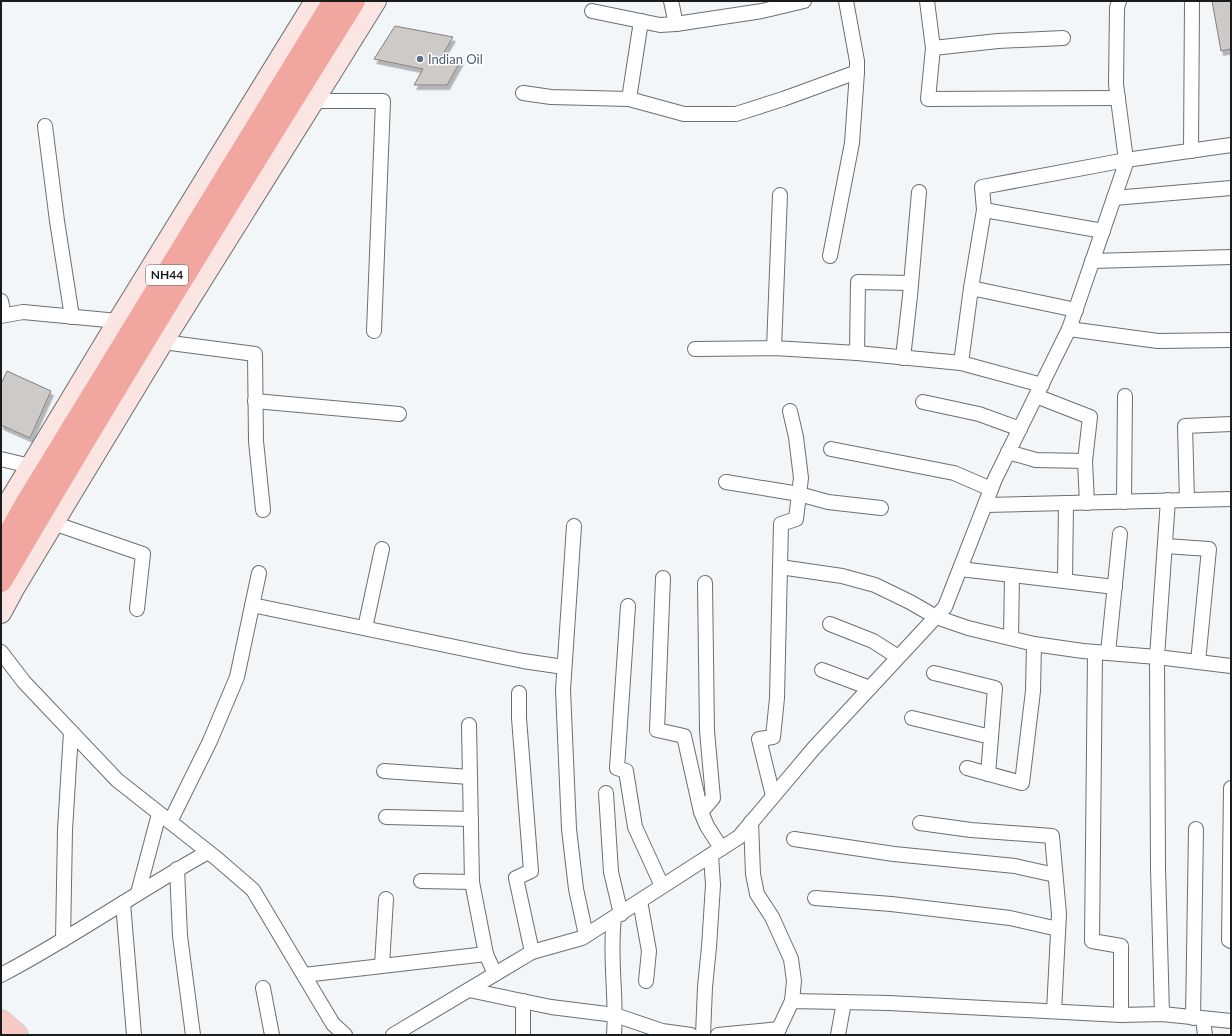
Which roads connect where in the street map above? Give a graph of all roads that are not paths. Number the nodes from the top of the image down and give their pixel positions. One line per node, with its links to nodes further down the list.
1 (315, 1): 40 (street)
2 (334, 1): 81 (highway, NH44)
3 (354, 1): 18 (highway, NH44)
4 (376, 1): 18 (street)
5 (671, 1): 14 (street)
6 (804, 1): 11 (street)
7 (846, 1): 17 (street)
8 (927, 1): 16 (street)
9 (1119, 1): 20 (street)
10 (1192, 1): 24 (street)
11 (761, 6): 14 (street)
12 (592, 11): 13 (street)
13 (641, 21): 14 (street); 21 (street)
14 (676, 24)
15 (1063, 38): 16 (street)
16 (933, 48): 20 (street)
17 (857, 72): 21 (street); 32 (street)
18 (314, 86): 42 (street); 44 (street); 87 (highway, NH44)
19 (523, 93): 21 (street)
20 (1118, 98): 25 (street)
21 (629, 99)
22 (45, 126): 39 (street)
23 (1231, 145): 24 (street)
24 (1191, 151): 25 (street)
25 (1126, 160): 29 (street); 30 (street)
26 (1231, 188): 29 (street)
27 (919, 192): 35 (street)
28 (780, 195): 45 (street)
29 (1114, 198): 31 (street)
30 (984, 210): 31 (street); 36 (street)
31 (1103, 231): 34 (street)
32 (830, 256)
33 (1231, 257): 34 (street)
34 (1092, 262): 37 (street)
35 (911, 283): 47 (street); 48 (street)
36 (971, 288): 37 (street); 49 (street)
37 (1076, 310): 41 (street)
38 (2, 311): 39 (street)
39 (72, 317): 40 (street)
40 (118, 321): 62 (street)
41 (1069, 329): 43 (street); 50 (street)
42 (374, 330)
43 (1231, 340)
44 (163, 342): 52 (street); 76 (street)
45 (774, 348): 46 (street); 47 (street)
46 (695, 349)
47 (857, 353): 48 (street)
48 (903, 358): 49 (street)
49 (961, 363): 50 (street)
50 (1039, 391): 57 (street); 61 (street)
51 (1125, 396): 70 (street)
52 (255, 401): 55 (street); 74 (street)
53 (923, 402): 57 (street)
54 (790, 411): 65 (street)
55 (399, 414)
56 (1231, 424): 68 (street)
57 (1020, 429): 59 (street)
58 (831, 450): 64 (street)
59 (1008, 452): 61 (street); 64 (street)
60 (1, 459): 62 (street)
61 (1085, 461): 69 (street)
62 (30, 466): 75 (street)
63 (726, 482): 65 (street)
64 (991, 489): 72 (street)
65 (799, 494): 73 (street); 82 (street)
66 (1231, 498): 68 (street)
67 (1168, 500): 68 (street); 70 (street); 79 (street)
68 (1187, 500)
69 (1087, 502): 70 (street); 71 (street)
70 (1124, 502)
71 (1066, 503): 72 (street); 88 (street)
72 (985, 505): 83 (street)
73 (881, 508)
74 (263, 510)
75 (1, 515)
76 (54, 523): 93 (street); 94 (street)
77 (574, 526): 106 (street)
78 (1120, 534): 90 (street)
79 (1165, 546): 103 (street); 104 (street)
80 (382, 548): 97 (street)
81 (1, 549)
82 (780, 567): 95 (street); 121 (street)
83 (960, 569): 85 (street); 95 (street)
84 (259, 573): 91 (street)
85 (1012, 575): 88 (street); 98 (street)
86 (663, 578): 122 (street)
87 (1, 581)
88 (1065, 581): 90 (street)
89 (705, 583): 122 (street)
90 (1115, 587): 101 (street)
91 (252, 605): 97 (street); 124 (street)
92 (628, 606): 136 (street)
93 (137, 609)
94 (1, 613)
95 (936, 617): 98 (street); 102 (street)
96 (830, 624): 102 (street)
97 (366, 628): 106 (street)
98 (1011, 638): 99 (street)
99 (1034, 644): 101 (street); 117 (street)
100 (1, 652): 113 (street)
101 (1101, 652): 103 (street); 160 (street)
102 (898, 657): 109 (street)
103 (1156, 657): 104 (street); 161 (street)
104 (1198, 662): 105 (street)
105 (1231, 666)
106 (564, 667): 144 (street)
107 (822, 670): 109 (street)
108 (934, 673): 114 (street)
109 (870, 688): 121 (street)
110 (519, 694): 147 (street)
111 (912, 718): 114 (street)
112 (469, 725): 118 (street)
113 (72, 732): 124 (street); 145 (street)
114 (991, 738): 117 (street)
115 (967, 768): 117 (street)
116 (384, 772): 118 (street)
117 (988, 774)
118 (470, 777): 125 (street)
119 (1230, 788): 146 (street)
120 (606, 794): 142 (street)
121 (773, 796): 126 (street)
122 (701, 812): 131 (street)
123 (386, 817): 125 (street)
124 (165, 818): 130 (street); 137 (street)
125 (471, 819): 135 (street)
126 (751, 822): 131 (street); 157 (street)
127 (920, 823): 133 (street)
128 (1196, 829): 163 (street)
129 (794, 839): 133 (street)
130 (208, 852): 132 (street); 152 (street)
131 (716, 852): 136 (street); 176 (street)
132 (176, 869): 137 (street); 169 (street)
133 (1055, 875): 143 (street)
134 (421, 881): 135 (street)
135 (472, 882): 148 (street)
136 (662, 886): 140 (street)
137 (138, 893): 141 (street)
138 (815, 898): 143 (street)
139 (386, 900): 149 (street)
140 (640, 901): 142 (street); 153 (street)
141 (123, 903): 145 (street); 168 (street)
142 (617, 916): 144 (street); 162 (street)
143 (1058, 929): 159 (street)
144 (586, 935): 147 (street)
145 (63, 940): 151 (street)
146 (1231, 941)
147 (532, 952): 150 (street)
148 (486, 954): 149 (street); 150 (street)
149 (382, 965): 152 (street)
150 (495, 974): 155 (street)
151 (1, 975)
152 (304, 975): 171 (street)
153 (646, 981)
154 (263, 988): 170 (street)
155 (469, 990): 156 (street); 172 (street)
156 (523, 1001): 162 (street); 173 (street)
157 (792, 1001): 158 (street); 166 (street)
158 (844, 1002): 159 (street); 178 (street)
159 (1054, 1011): 160 (street)
160 (1121, 1014): 161 (street)
161 (1162, 1014): 163 (street)
162 (615, 1015): 174 (street); 175 (street)
163 (1198, 1018): 164 (street); 179 (street)
164 (1231, 1021)
165 (1, 1022): 167 (main road)
166 (777, 1032): 177 (street)
167 (17, 1035)
168 (134, 1035)
169 (193, 1035)
170 (272, 1035)
171 (345, 1035)
172 (394, 1035)
173 (523, 1035)
174 (614, 1035)
175 (683, 1035)
176 (703, 1035)
177 (718, 1035)
178 (838, 1035)
179 (1205, 1035)

